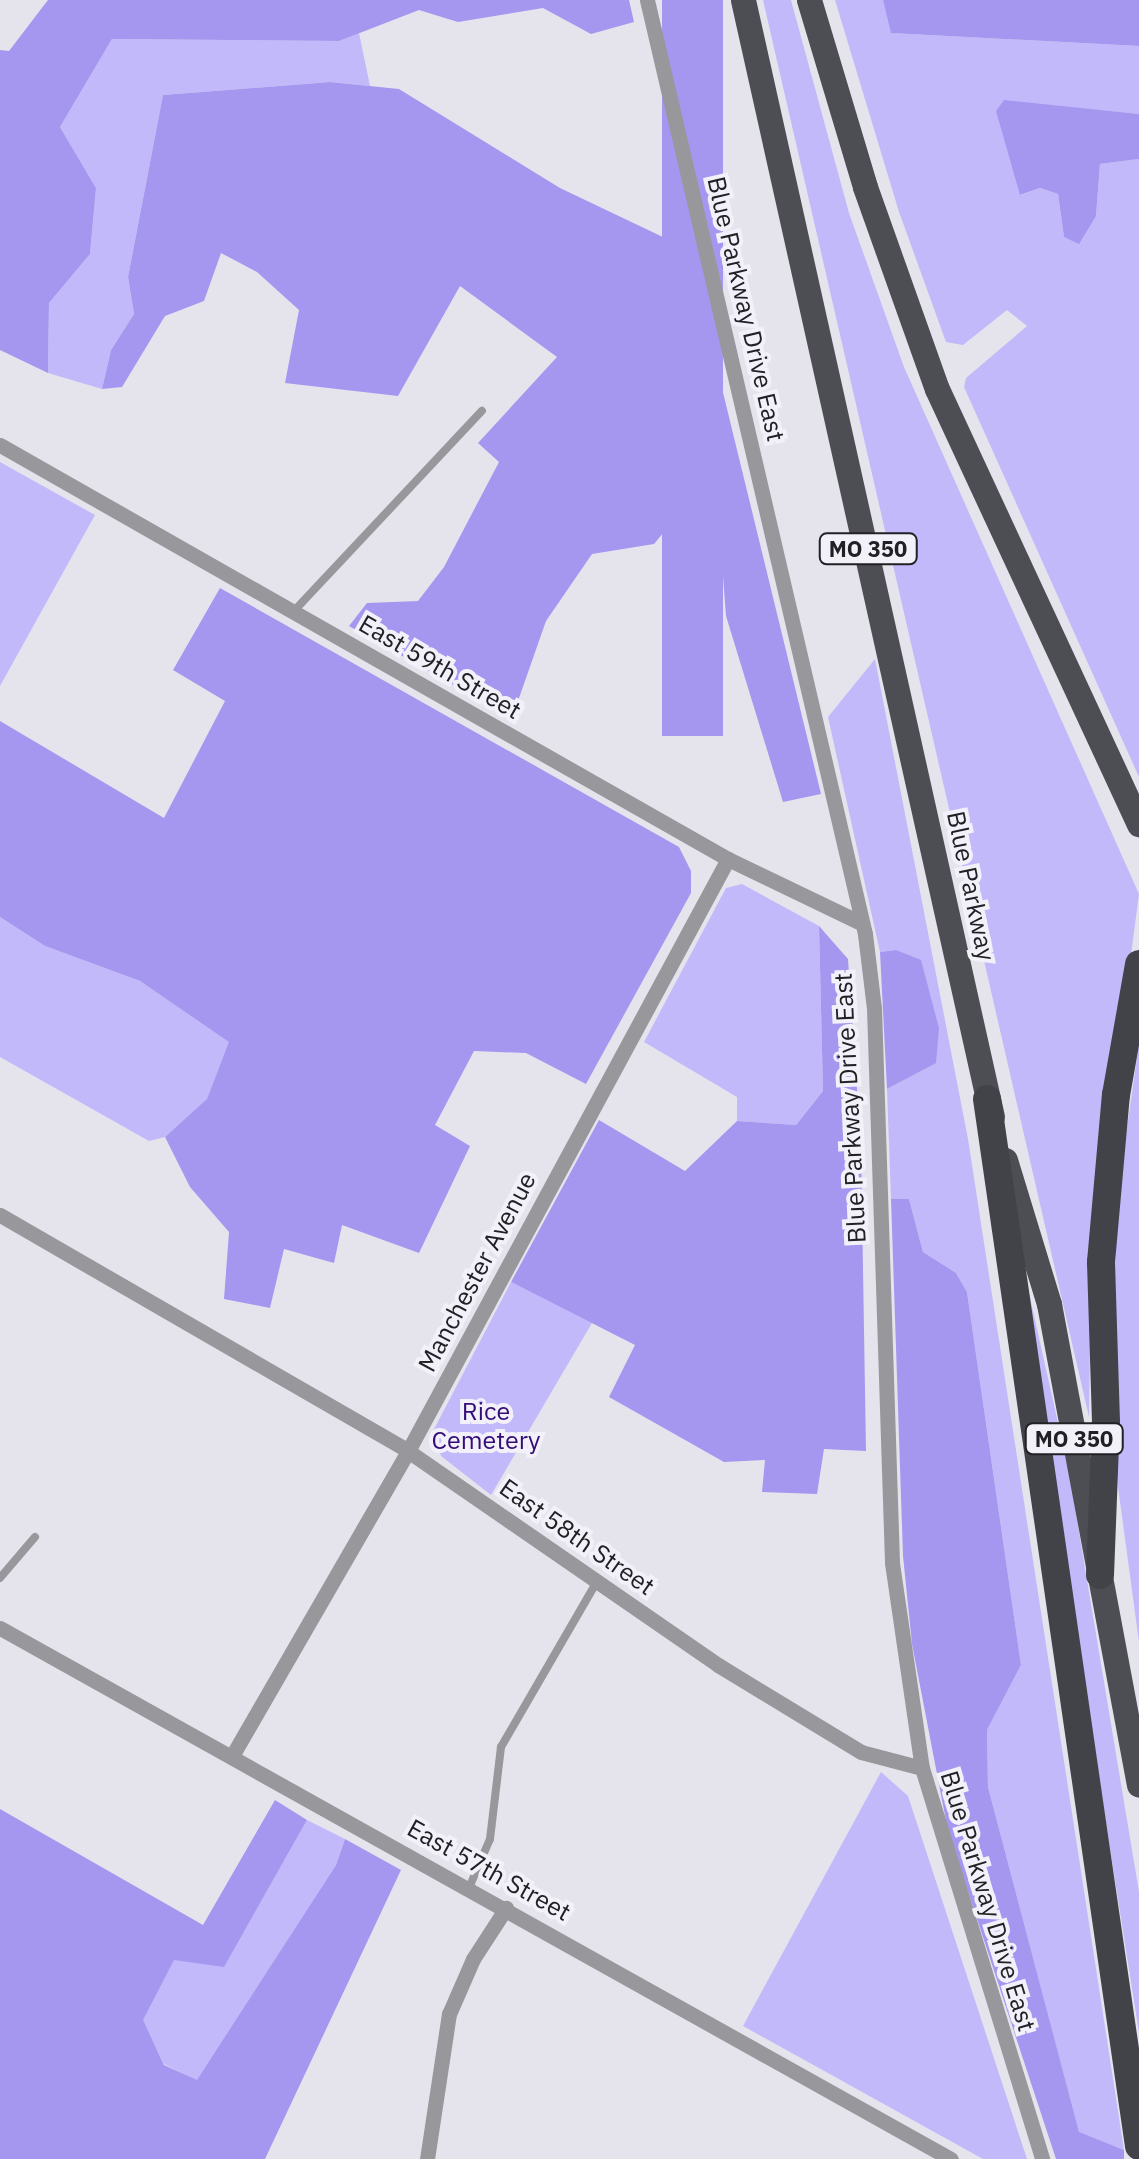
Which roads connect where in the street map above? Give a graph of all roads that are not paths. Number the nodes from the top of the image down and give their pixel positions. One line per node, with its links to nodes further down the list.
1 (647, 0): 9 (street, Blue Parkway Drive East)
2 (743, 0): 11 (highway, Blue Parkway / MO 350)
3 (809, 0): 7 (highway)
4 (482, 412): 6 (lane)
5 (0, 446): 6 (street, East 59th Street)
6 (293, 612): 8 (street, East 59th Street)
7 (1139, 824)
8 (728, 859): 9 (street, East 59th Street); 13 (street, Manchester Avenue)
9 (859, 922): 20 (street, Blue Parkway Drive East)
10 (1139, 964): 15 (highway)
11 (986, 1099): 15 (highway, Blue Parkway / MO 350); 24 (highway)
12 (0, 1216): 13 (street, East 58th Street)
13 (408, 1452): 17 (street, East 58th Street); 19 (street, Manchester Avenue)
14 (35, 1537): 16 (lane)
15 (1100, 1576): 21 (highway, Blue Parkway / MO 350)
16 (0, 1578)
17 (598, 1581): 20 (street, East 58th Street); 22 (lane)
18 (0, 1628): 19 (street, East 57th Street)
19 (232, 1756): 22 (street, East 57th Street)
20 (922, 1768): 27 (street, Blue Parkway Drive East)
21 (1139, 1785)
22 (469, 1888): 23 (street, East 57th Street)
23 (506, 1908): 25 (street); 26 (street, East 57th Street)
24 (1139, 2146)
25 (427, 2159)
26 (951, 2159)
27 (1042, 2159)

